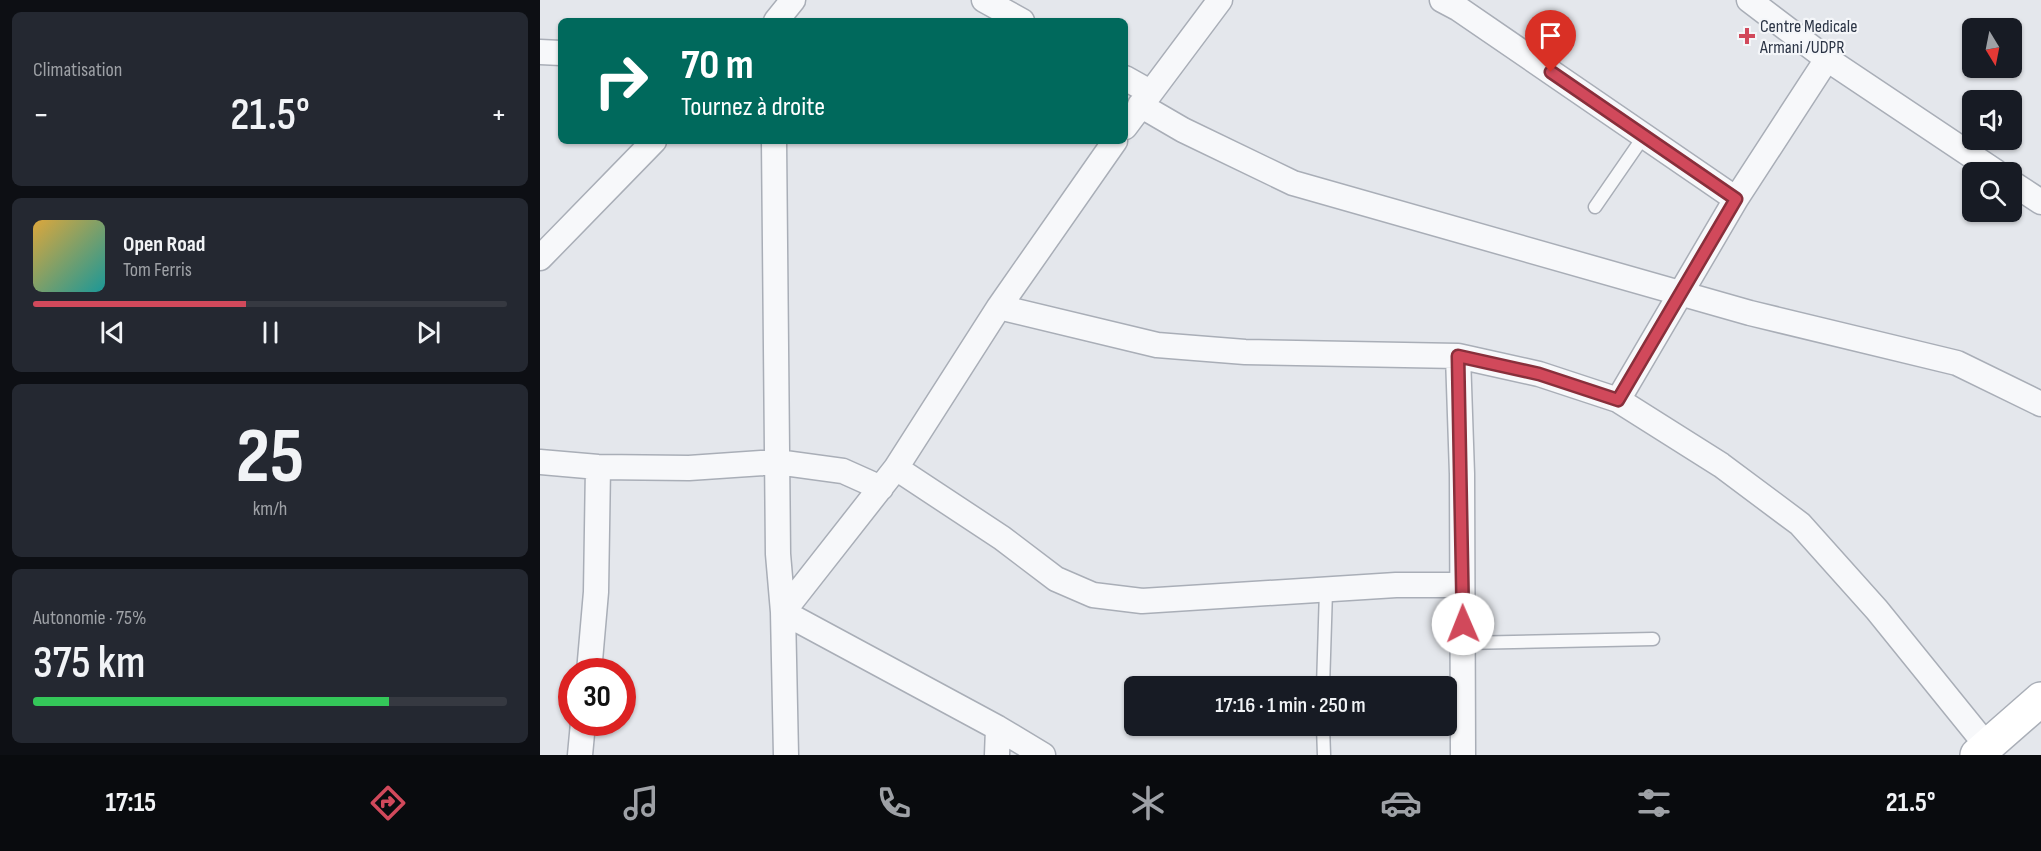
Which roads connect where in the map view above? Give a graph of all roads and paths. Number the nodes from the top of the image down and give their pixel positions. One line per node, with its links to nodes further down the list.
1 (793, 0): 6 (street)
2 (984, 0): 7 (street)
3 (1220, 0): 12 (street)
4 (1442, 0): 14 (street)
5 (1749, 0): 10 (street)
6 (778, 18)
7 (1017, 18)
8 (540, 52): 9 (street)
9 (558, 53)
10 (1827, 58): 18 (street); 20 (street)
11 (1128, 81): 12 (street)
12 (1145, 99): 13 (street); 24 (street)
13 (1128, 121)
14 (1644, 136): 20 (street); 22 (lane)
15 (651, 144): 23 (street)
16 (774, 144): 30 (street)
17 (1111, 144): 25 (street)
18 (1981, 162)
19 (2022, 190): 21 (street)
20 (1736, 199): 24 (street)
21 (2041, 202)
22 (1595, 207)
23 (540, 258)
24 (1679, 294): 27 (street); 28 (street)
25 (999, 307): 26 (street); 32 (street)
26 (1458, 356): 27 (street); 34 (street)
27 (1618, 400): 45 (street)
28 (2041, 404)
29 (540, 462): 31 (street)
30 (777, 462): 31 (street); 33 (street); 36 (street)
31 (598, 467): 39 (street)
32 (896, 468): 33 (street); 35 (street)
33 (881, 488): 36 (street)
34 (1462, 585): 35 (street); 38 (street)
35 (1326, 590): 40 (lane)
36 (783, 612): 42 (street); 47 (street)
37 (1653, 639): 38 (lane)
38 (1463, 643): 51 (street)
39 (590, 658)
40 (1323, 676)
41 (2041, 699): 45 (main road)
42 (998, 728): 48 (street); 49 (street)
43 (582, 736): 46 (street)
44 (1323, 736): 50 (lane)
45 (1982, 751)
46 (580, 755)
47 (786, 755)
48 (997, 755)
49 (1043, 755)
50 (1324, 755)
51 (1463, 755)

